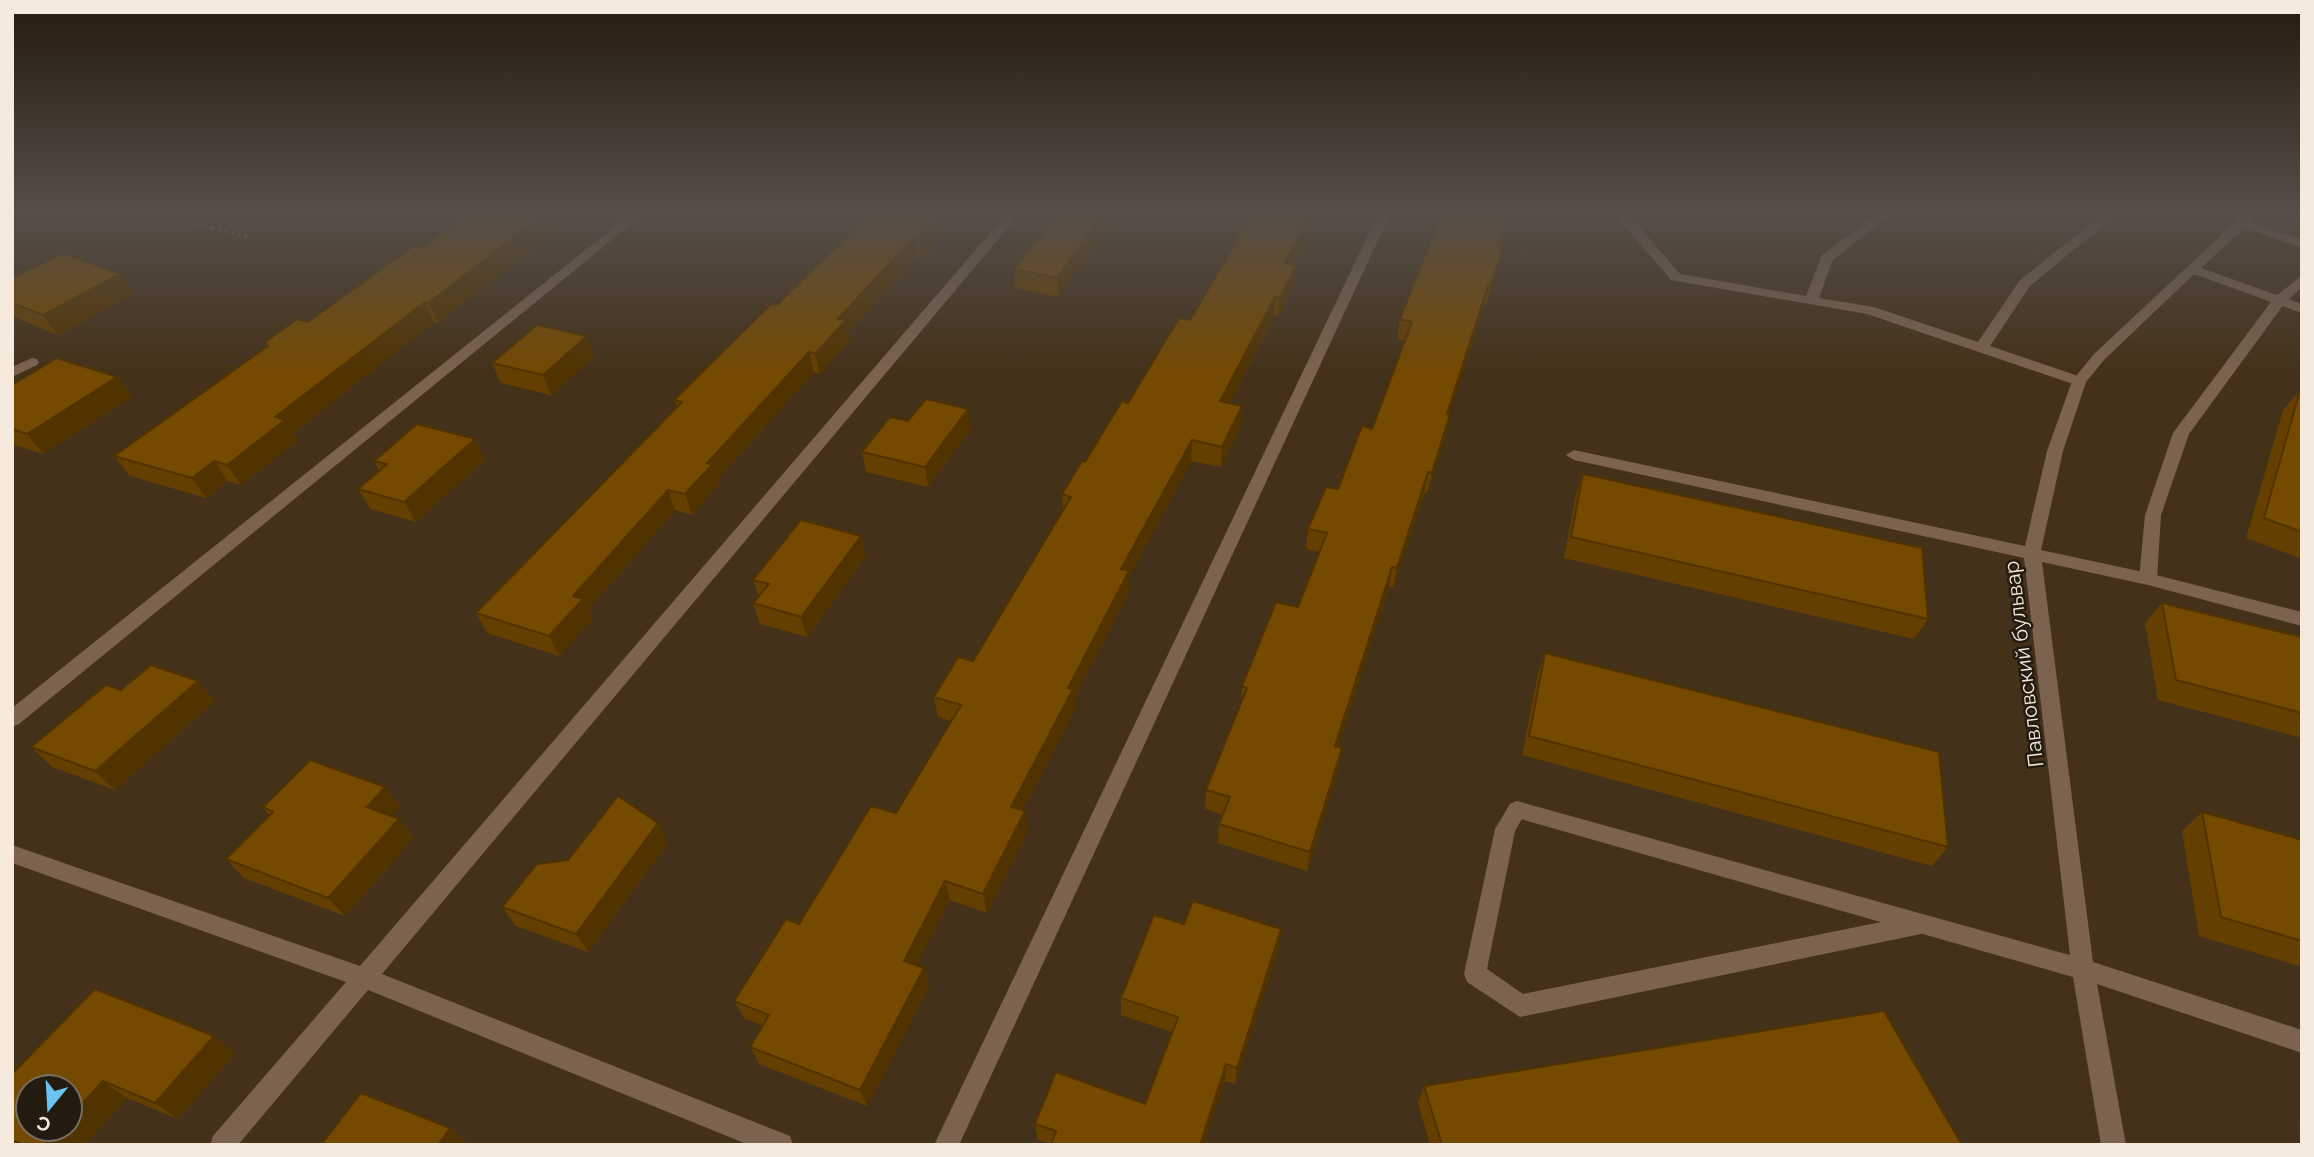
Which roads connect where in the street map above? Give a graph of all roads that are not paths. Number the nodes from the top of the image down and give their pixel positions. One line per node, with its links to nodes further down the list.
1 (573, 266): 21 (street)
2 (969, 266): 25 (street)
3 (1360, 266): 29 (street)
4 (1666, 266): 10 (street)
5 (1824, 266): 10 (street)
6 (2047, 266): 13 (street)
7 (2195, 266): 8 (street, Павловский бульвар)
8 (2192, 269): 11 (street); 16 (street, Павловский бульвар)
9 (2302, 279): 11 (street)
10 (1811, 300): 13 (street)
11 (2279, 301): 12 (street); 19 (street)
12 (2302, 309)
13 (1982, 347): 16 (street)
14 (32, 362): 15 (street)
15 (12, 373)
16 (2079, 381): 18 (street, Павловский бульвар)
17 (1574, 455): 18 (street)
18 (2032, 554): 19 (street); 24 (street, Павловский бульвар)
19 (2148, 579): 20 (street)
20 (2302, 618)
21 (12, 719)
22 (12, 853): 25 (street)
23 (1921, 924): 23 (street); 24 (street)
24 (2083, 970): 26 (street); 30 (street, Павловский бульвар)
25 (362, 977): 27 (street); 28 (street)
26 (2302, 1042)
27 (222, 1145)
28 (781, 1145)
29 (946, 1145)
30 (2114, 1145)

